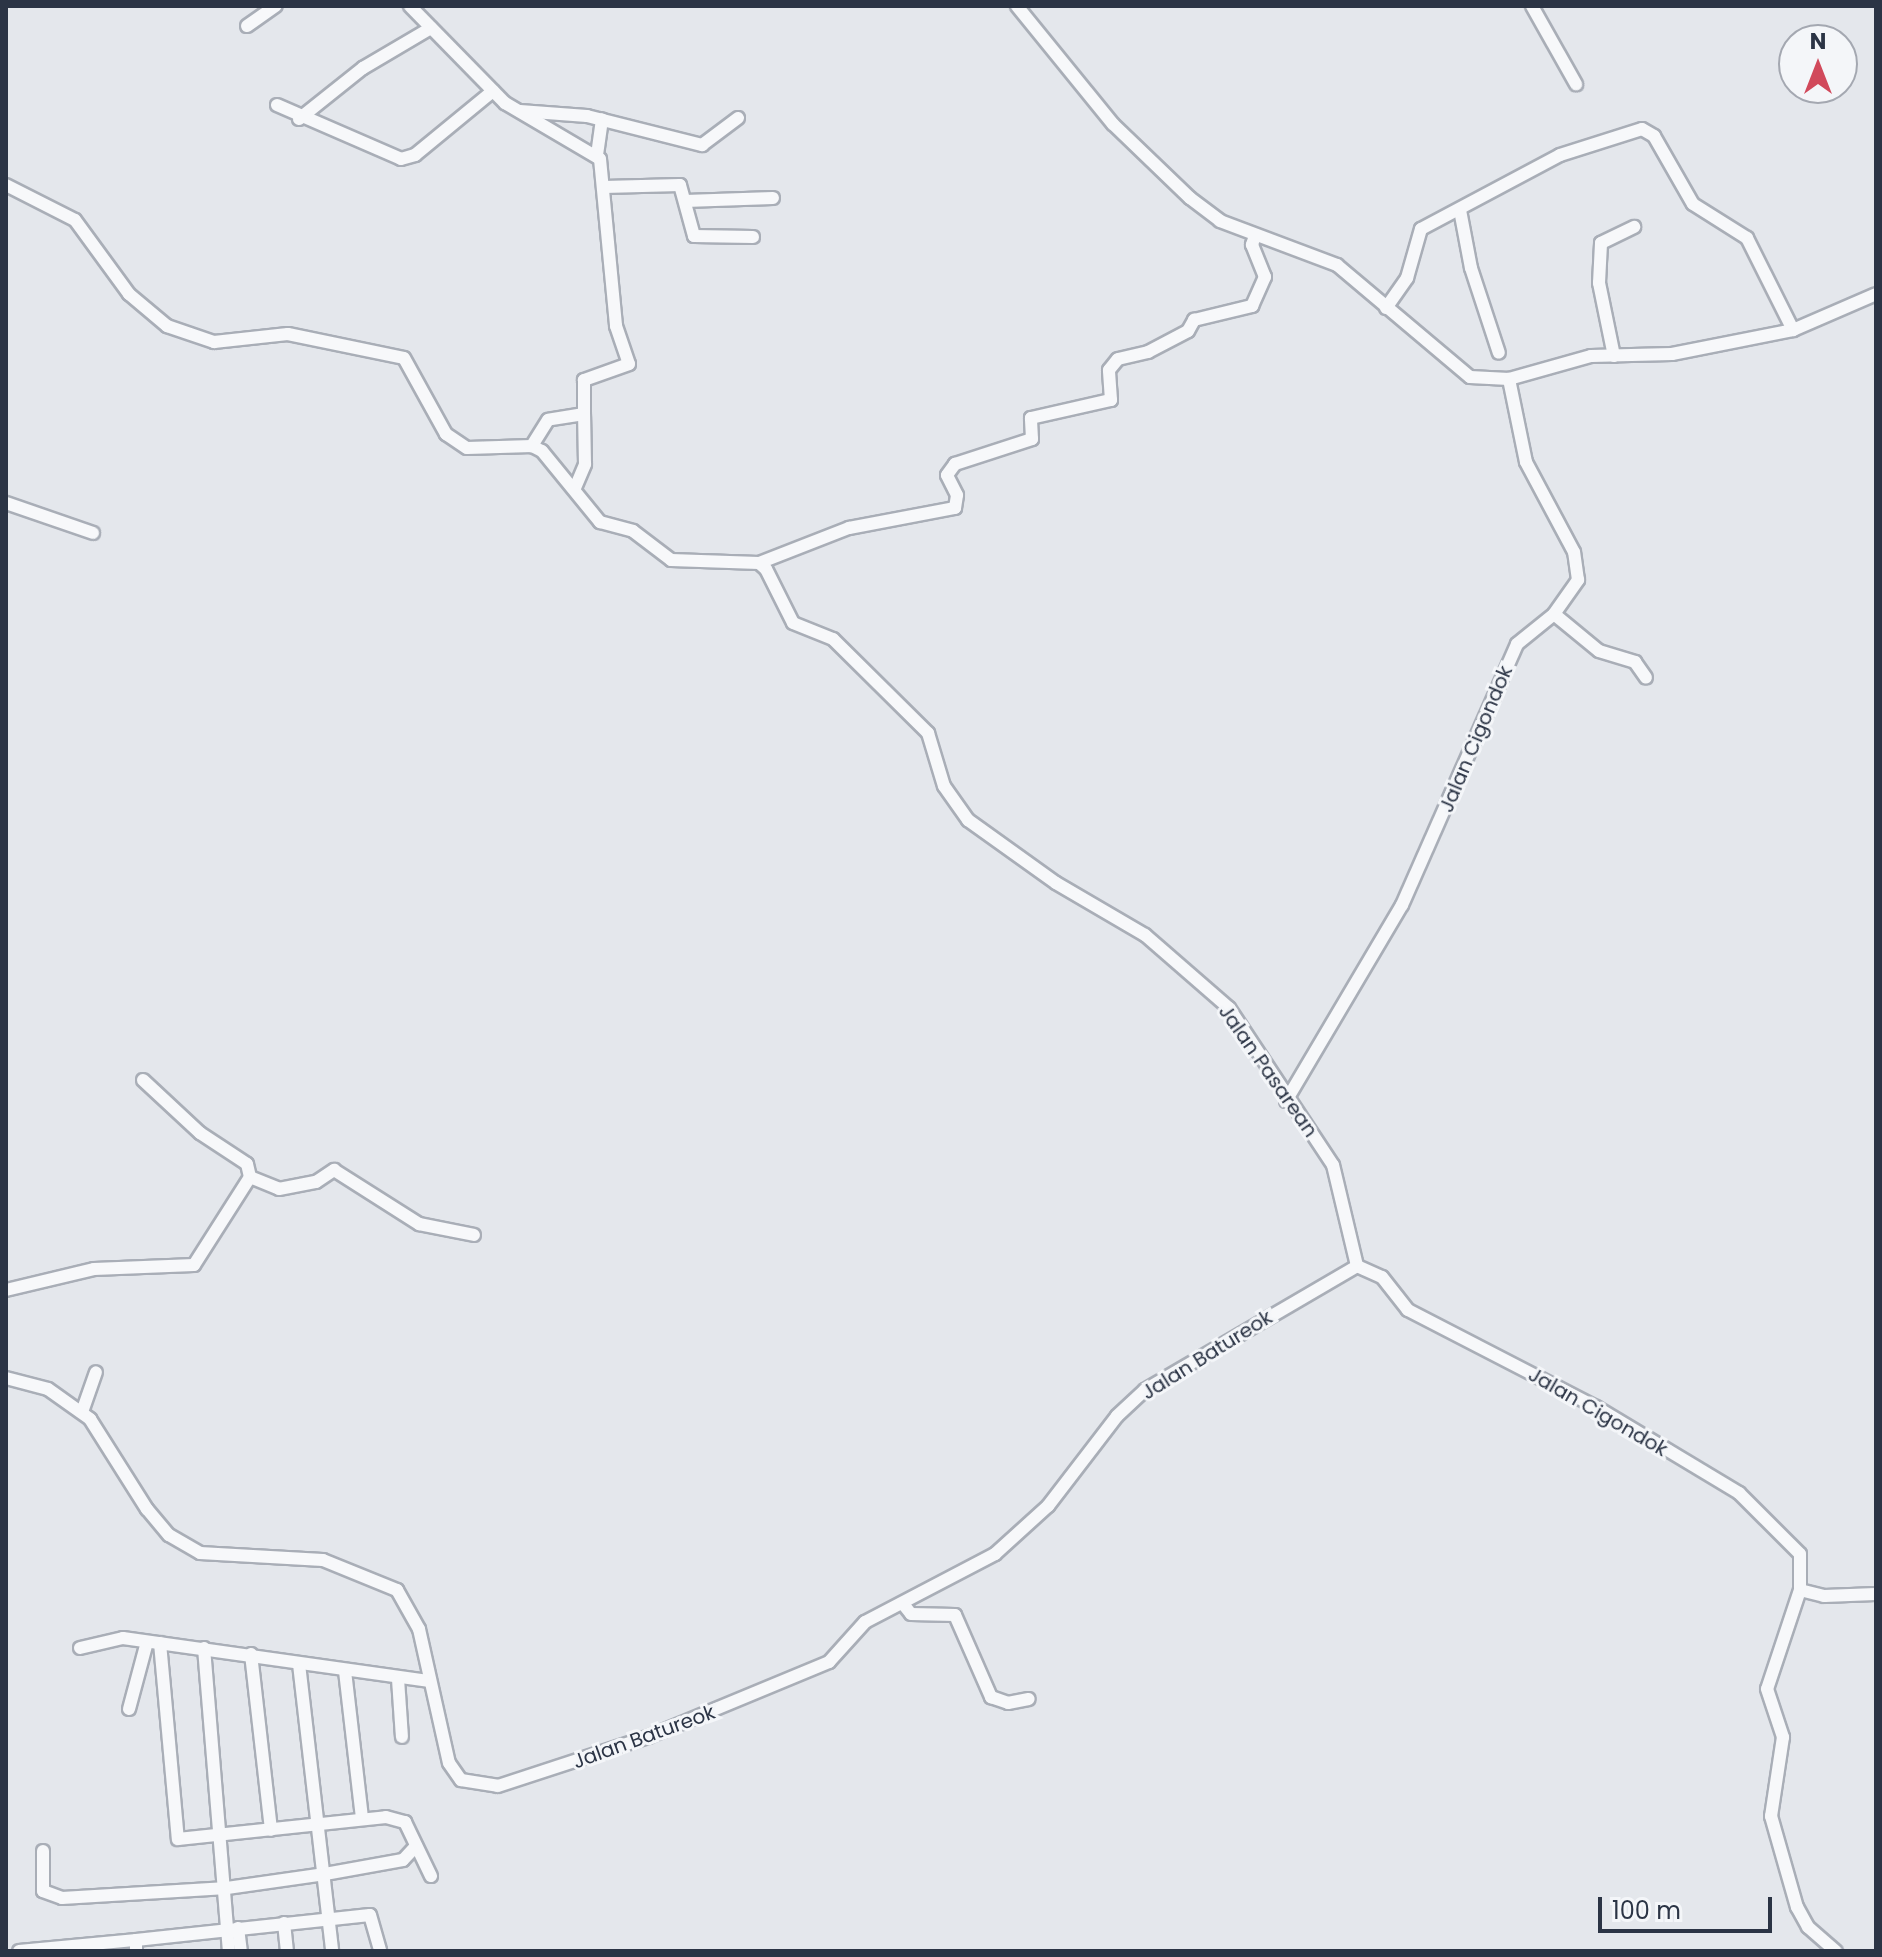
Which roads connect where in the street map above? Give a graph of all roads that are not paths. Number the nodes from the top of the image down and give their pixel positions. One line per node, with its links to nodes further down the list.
1 (276, 6): 5 (street)
2 (410, 6): 6 (street)
3 (1017, 6): 21 (street)
4 (1532, 6): 7 (street)
5 (247, 26)
6 (431, 28): 8 (street); 12 (street)
7 (1576, 84)
8 (493, 91): 10 (street); 12 (street)
9 (277, 105): 12 (street)
10 (517, 111): 13 (street); 14 (street)
11 (738, 118): 13 (street)
12 (299, 119)
13 (602, 119): 14 (street)
14 (597, 155): 16 (street)
15 (6, 185): 30 (street)
16 (604, 187): 18 (street); 29 (street)
17 (773, 198): 18 (street)
18 (685, 201): 22 (street)
19 (1460, 210): 24 (street); 25 (street); 26 (street)
20 (1634, 227): 27 (street)
21 (1255, 235): 24 (street); 34 (street)
22 (753, 237)
23 (1876, 294): 25 (street)
24 (1386, 308): 28 (street)
25 (1793, 330): 27 (street)
26 (1499, 353)
27 (1614, 356): 28 (street)
28 (1509, 379): 35 (street, Jalan Cigondok)
29 (584, 414): 30 (street); 31 (street)
30 (532, 446): 31 (street)
31 (575, 488): 34 (street)
32 (6, 503): 33 (street)
33 (93, 533)
34 (759, 563): 38 (street, Jalan Pasarean)
35 (1554, 614): 36 (street); 38 (street, Jalan Cigondok)
36 (1646, 678)
37 (143, 1080): 39 (street)
38 (1286, 1101): 41 (street, Jalan Pasarean)
39 (250, 1177): 40 (street); 42 (street)
40 (474, 1235)
41 (1357, 1266): 46 (street, Jalan Cigondok); 48 (street, Jalan Batureok)
42 (6, 1290)
43 (96, 1372): 45 (street)
44 (6, 1378): 45 (street, Jalan Batureok)
45 (82, 1412): 56 (street, Jalan Batureok)
46 (1800, 1590): 47 (street); 73 (street)
47 (1876, 1594)
48 (904, 1605): 56 (street, Jalan Batureok); 57 (street)
49 (154, 1642): 50 (street); 51 (street); 58 (street); 63 (street)
50 (80, 1648)
51 (204, 1648): 52 (street); 63 (street)
52 (251, 1654): 53 (street); 62 (street)
53 (299, 1664): 54 (street); 61 (street)
54 (345, 1671): 55 (street); 60 (street)
55 (398, 1679): 56 (street); 59 (street)
56 (428, 1681)
57 (1029, 1699)
58 (129, 1709)
59 (402, 1737)
60 (362, 1818): 61 (street); 64 (street)
61 (318, 1824): 62 (street); 66 (street)
62 (271, 1830): 63 (street)
63 (224, 1837): 68 (street)
64 (416, 1846): 66 (street); 67 (street)
65 (43, 1851): 68 (street)
66 (325, 1874): 68 (street); 69 (street)
67 (431, 1876)
68 (227, 1888): 71 (street)
69 (329, 1918): 70 (street); 81 (street); 82 (street)
70 (284, 1923): 71 (street); 80 (street)
71 (234, 1928): 72 (street); 78 (street); 79 (street)
72 (182, 1936): 74 (street); 77 (street)
73 (1816, 1937): 83 (street); 84 (street)
74 (136, 1946): 75 (street)
75 (91, 1949): 76 (street)
76 (19, 1951)
77 (182, 1951)
78 (229, 1951)
79 (241, 1951)
80 (287, 1951)
81 (332, 1951)
82 (380, 1951)
83 (1809, 1951)
84 (1836, 1951)

